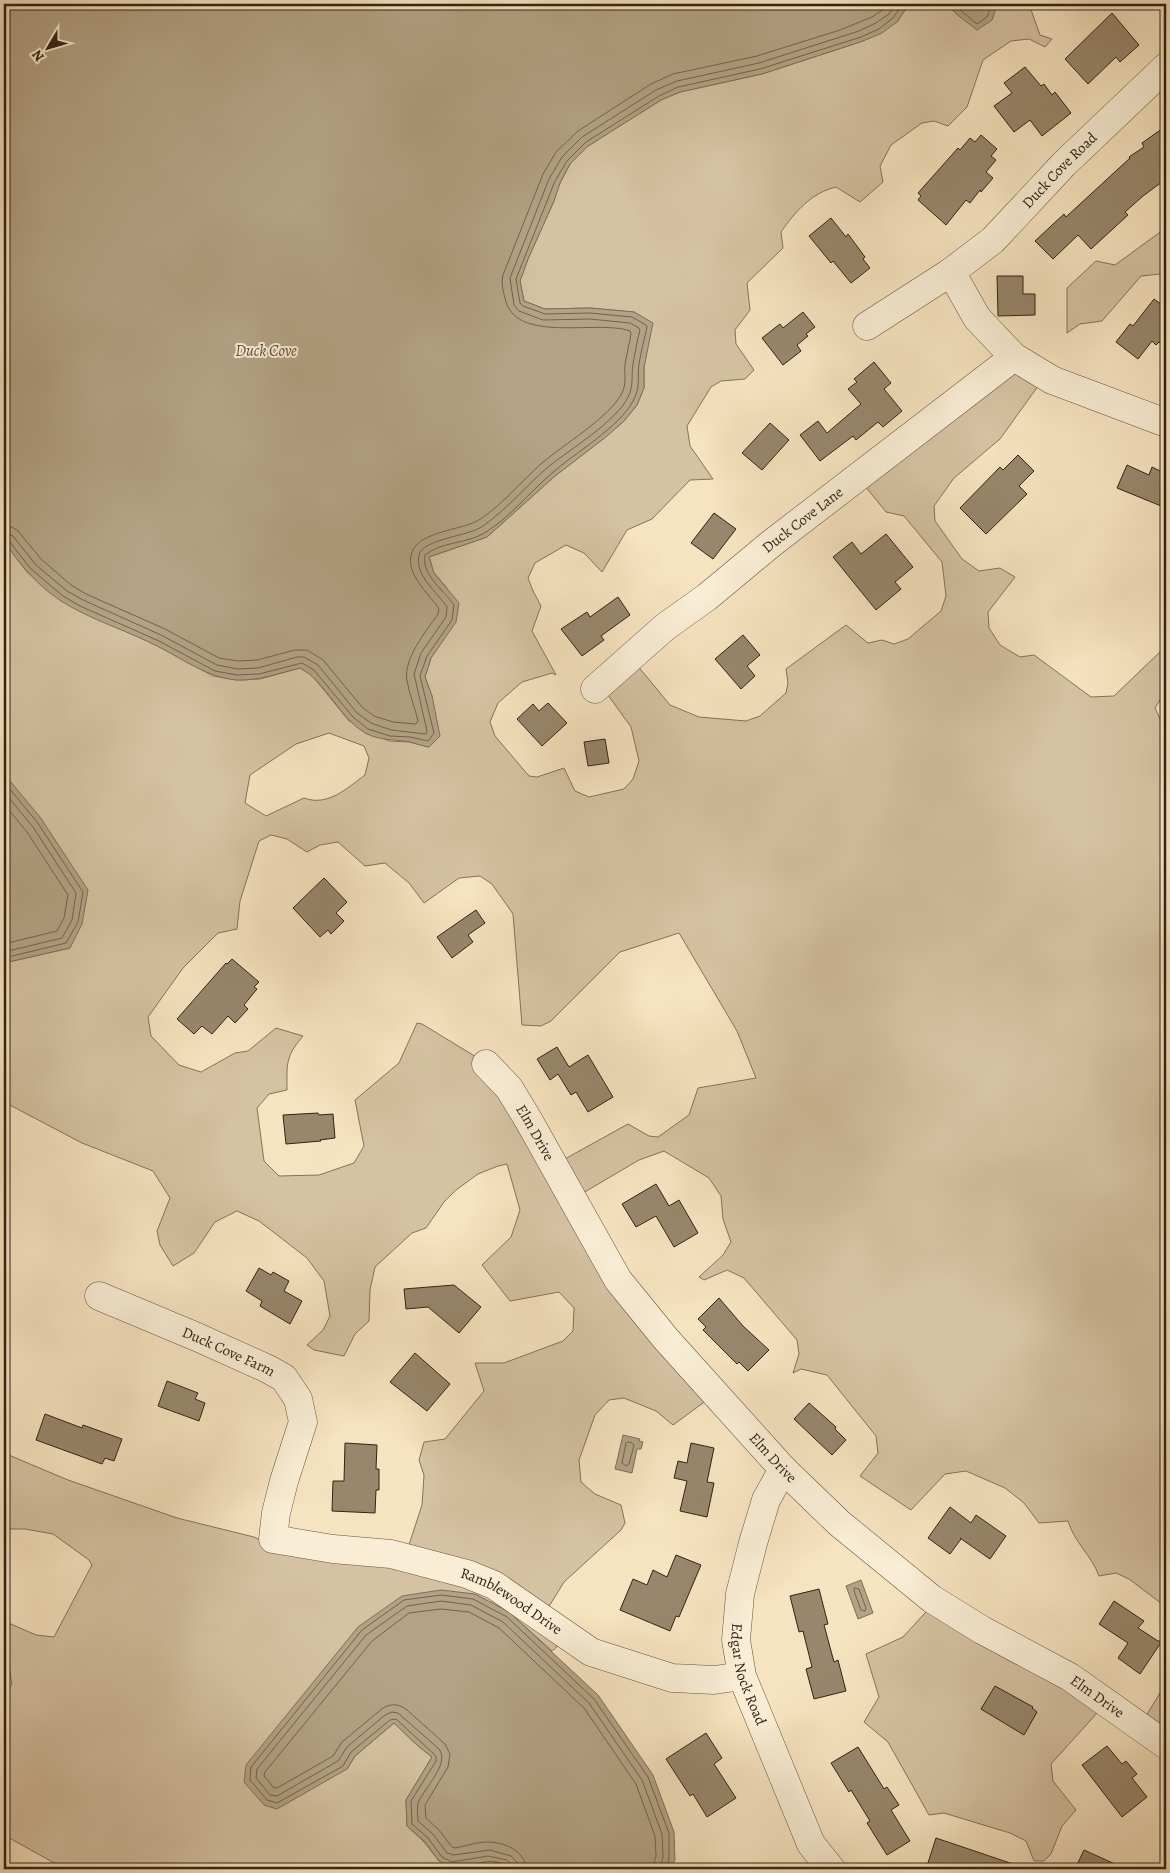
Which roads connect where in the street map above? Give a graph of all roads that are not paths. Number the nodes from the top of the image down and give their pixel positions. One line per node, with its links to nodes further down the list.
1 (1166, 67): 2 (street, Duck Cove Road)
2 (951, 272): 3 (street, Duck Cove Road); 4 (street)
3 (867, 326)
4 (1014, 357): 5 (street); 6 (street, Duck Cove Lane)
5 (1166, 423)
6 (595, 689)
7 (486, 1064): 9 (street, Elm Drive)
8 (99, 1296): 10 (street, Duck Cove Farm)
9 (783, 1469): 11 (street, Edgar Nock Road); 12 (street, Elm Drive)
10 (273, 1539): 11 (street, Ramblewood Drive)
11 (742, 1676): 13 (street, Edgar Nock Road)
12 (1166, 1745)
13 (827, 1868)

